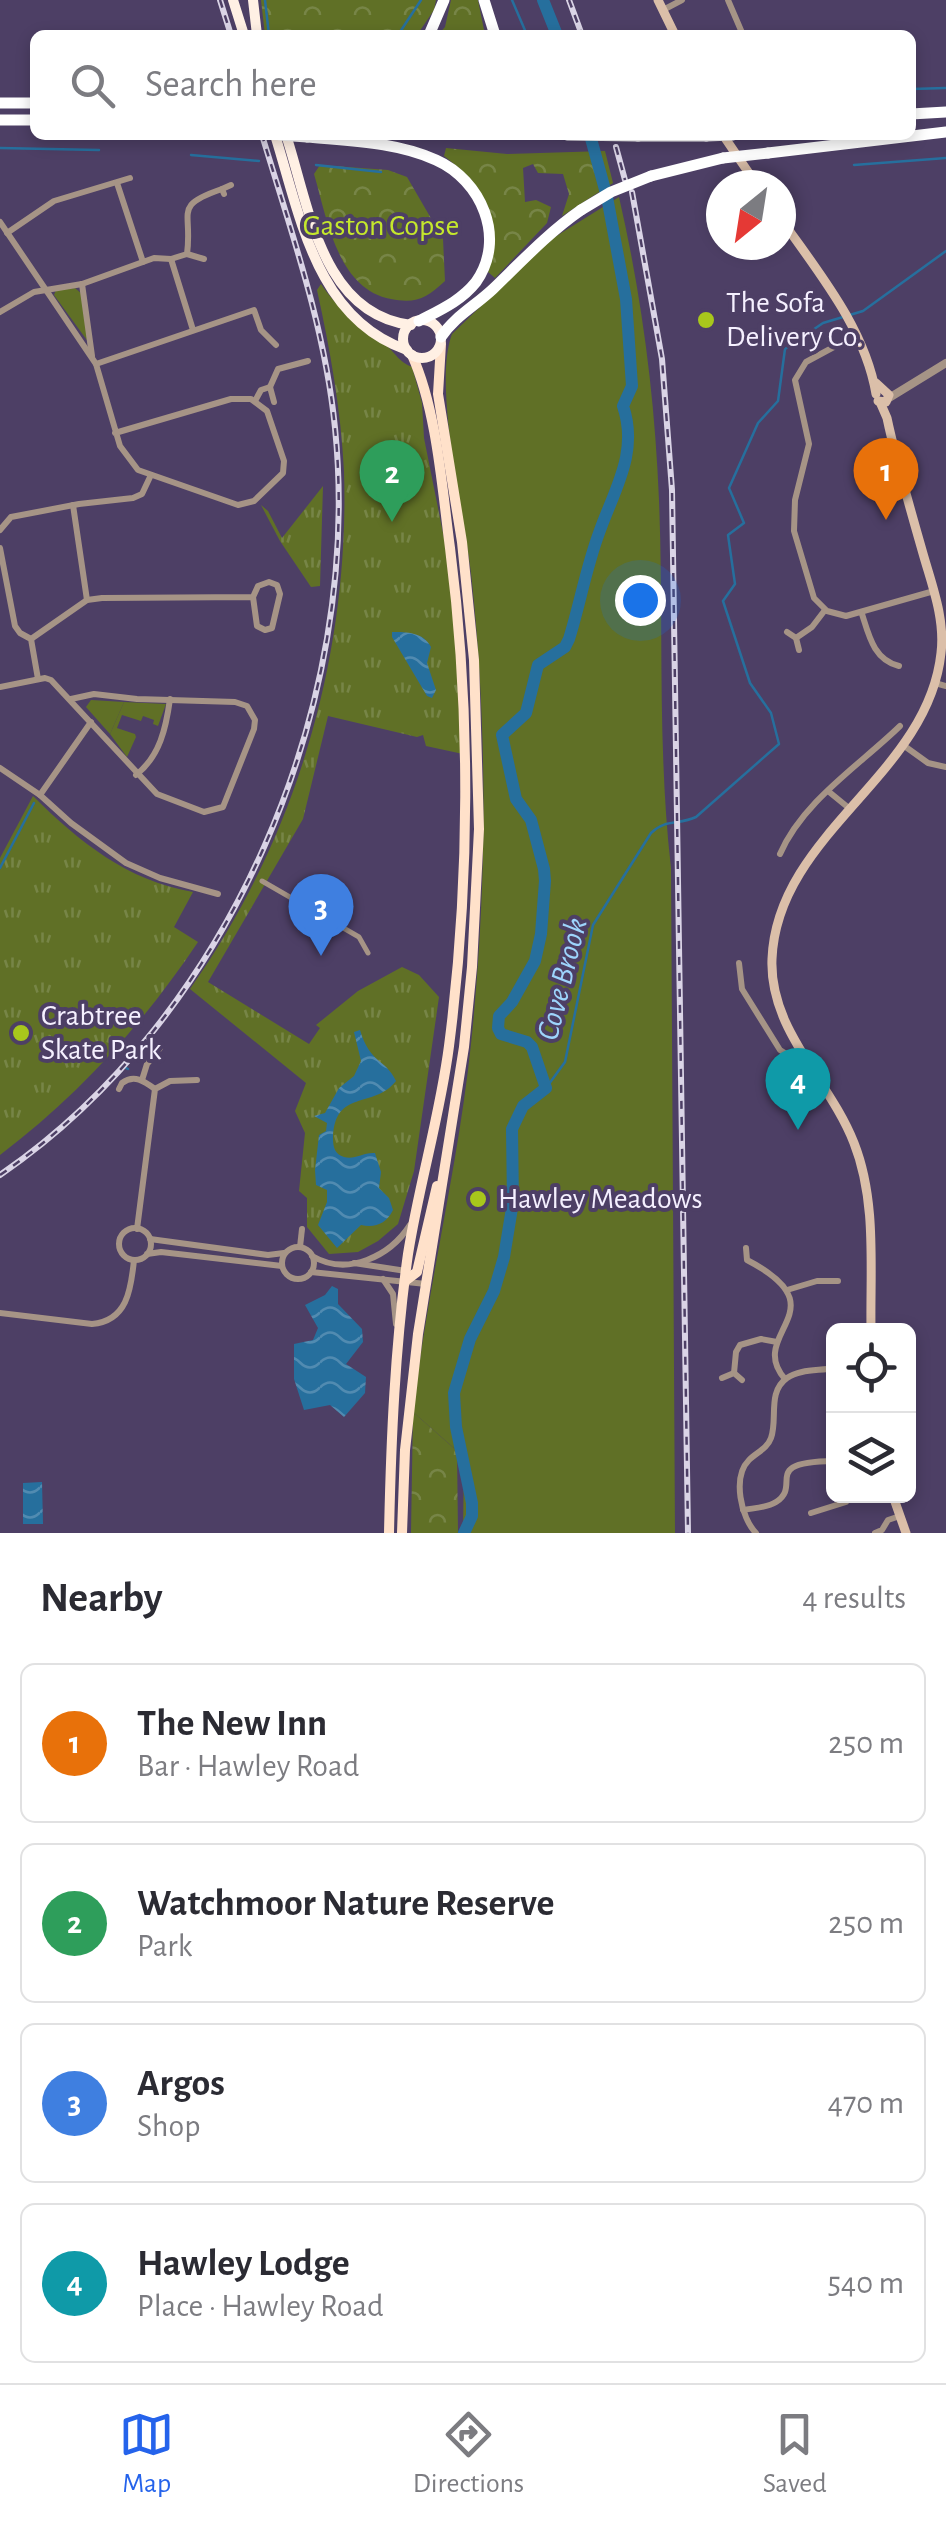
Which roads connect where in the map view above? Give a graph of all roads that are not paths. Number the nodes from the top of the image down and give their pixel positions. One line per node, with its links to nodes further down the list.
1 (233, 0): 8 (highway)
2 (253, 0): 9 (highway)
3 (444, 0): 10 (highway)
4 (484, 0): 11 (highway)
5 (682, 0): 7 (street)
6 (728, 0): 13 (street)
7 (660, 5): 12 (main road)
8 (242, 30)
9 (256, 30)
10 (430, 30)
11 (493, 30)
12 (672, 30)
13 (742, 30)
14 (0, 103): 15 (highway)
15 (30, 103)
16 (946, 112): 17 (highway)
17 (916, 114)
18 (0, 120): 19 (highway)
19 (30, 120)
20 (916, 130): 21 (highway)
21 (946, 130): 22 (highway, bridge)
22 (916, 134)
23 (281, 140): 47 (highway)
24 (282, 140): 42 (highway)
25 (335, 140): 42 (highway)
26 (726, 140): 28 (main road)
27 (865, 140): 45 (highway, bridge)
28 (747, 170)
29 (130, 178): 30 (street)
30 (117, 182): 33 (street); 38 (street)
31 (231, 184): 35 (street)
32 (0, 222): 33 (street)
33 (7, 233): 40 (street)
34 (796, 240): 44 (main road)
35 (187, 254): 36 (street); 37 (street)
36 (171, 259): 38 (street); 43 (street)
37 (206, 260)
38 (143, 262): 39 (street)
39 (82, 284): 40 (street); 48 (street)
40 (46, 288): 41 (street); 48 (street)
41 (0, 312)
42 (415, 323): 45 (highway); 47 (highway)
43 (193, 330): 46 (street); 48 (street)
44 (856, 335): 52 (main road); 63 (street)
45 (441, 340): 47 (highway); 108 (main road)
46 (276, 345)
47 (410, 353): 95 (main road)
48 (94, 360): 55 (street)
49 (308, 362): 51 (street)
50 (946, 363): 52 (street)
51 (270, 387): 53 (street); 54 (street)
52 (883, 396): 60 (main road)
53 (254, 401): 55 (street); 56 (street)
54 (274, 402)
55 (116, 433): 56 (street)
56 (150, 477): 57 (street)
57 (73, 506): 58 (street); 62 (street)
58 (0, 530)
59 (0, 548): 67 (street)
60 (934, 591): 64 (street); 71 (main road)
61 (253, 597): 61 (street); 62 (street)
62 (87, 600): 67 (street)
63 (825, 610): 64 (street); 66 (street)
64 (862, 613): 69 (street)
65 (787, 632): 66 (street)
66 (796, 638): 68 (street)
67 (31, 639): 70 (street)
68 (799, 650)
69 (899, 666)
70 (38, 678): 72 (street); 73 (street)
71 (940, 684): 77 (main road)
72 (0, 687)
73 (72, 699): 74 (street); 75 (street)
74 (170, 699): 80 (street); 80 (street)
75 (92, 722): 80 (street); 82 (street)
76 (900, 726): 81 (street)
77 (902, 745): 78 (street); 83 (main road)
78 (946, 767)
79 (0, 768): 82 (street)
80 (136, 775)
81 (828, 791): 83 (street); 84 (street)
82 (40, 795): 86 (street)
83 (850, 810): 90 (main road)
84 (780, 854)
85 (262, 881): 87 (street)
86 (218, 894)
87 (368, 954)
88 (739, 963): 90 (street)
89 (160, 1048): 91 (street)
90 (800, 1050): 113 (main road)
91 (142, 1080): 93 (street); 94 (street)
92 (198, 1080): 94 (street)
93 (119, 1089)
94 (154, 1090): 96 (street)
95 (414, 1218): 105 (street); 108 (main road)
96 (137, 1229): 98 (street); 104 (street)
97 (302, 1229): 99 (street)
98 (150, 1239): 101 (street); 102 (street)
99 (300, 1247): 101 (street); 103 (street)
100 (746, 1248): 111 (street)
101 (284, 1253): 106 (street)
102 (148, 1254): 104 (street); 106 (street)
103 (312, 1256): 105 (street); 107 (street)
104 (134, 1260): 112 (street)
105 (353, 1263): 108 (street)
106 (282, 1266): 107 (street)
107 (311, 1272): 109 (street)
108 (416, 1276): 109 (street); 115 (main road); 128 (main road)
109 (383, 1279): 115 (street)
110 (838, 1280): 111 (street)
111 (787, 1290): 114 (street)
112 (0, 1313)
113 (871, 1323)
114 (777, 1342): 117 (street); 119 (street)
115 (398, 1345): 127 (main road)
116 (826, 1369): 119 (street)
117 (734, 1373): 118 (street); 120 (street)
118 (722, 1378)
119 (785, 1379): 124 (street)
120 (742, 1380)
121 (826, 1461): 124 (street)
122 (842, 1503): 125 (street)
123 (895, 1503): 126 (main road)
124 (743, 1510): 129 (street)
125 (811, 1512)
126 (900, 1516): 130 (street); 131 (main road)
127 (389, 1533)
128 (402, 1533)
129 (756, 1533)
130 (875, 1533)
131 (906, 1533)

